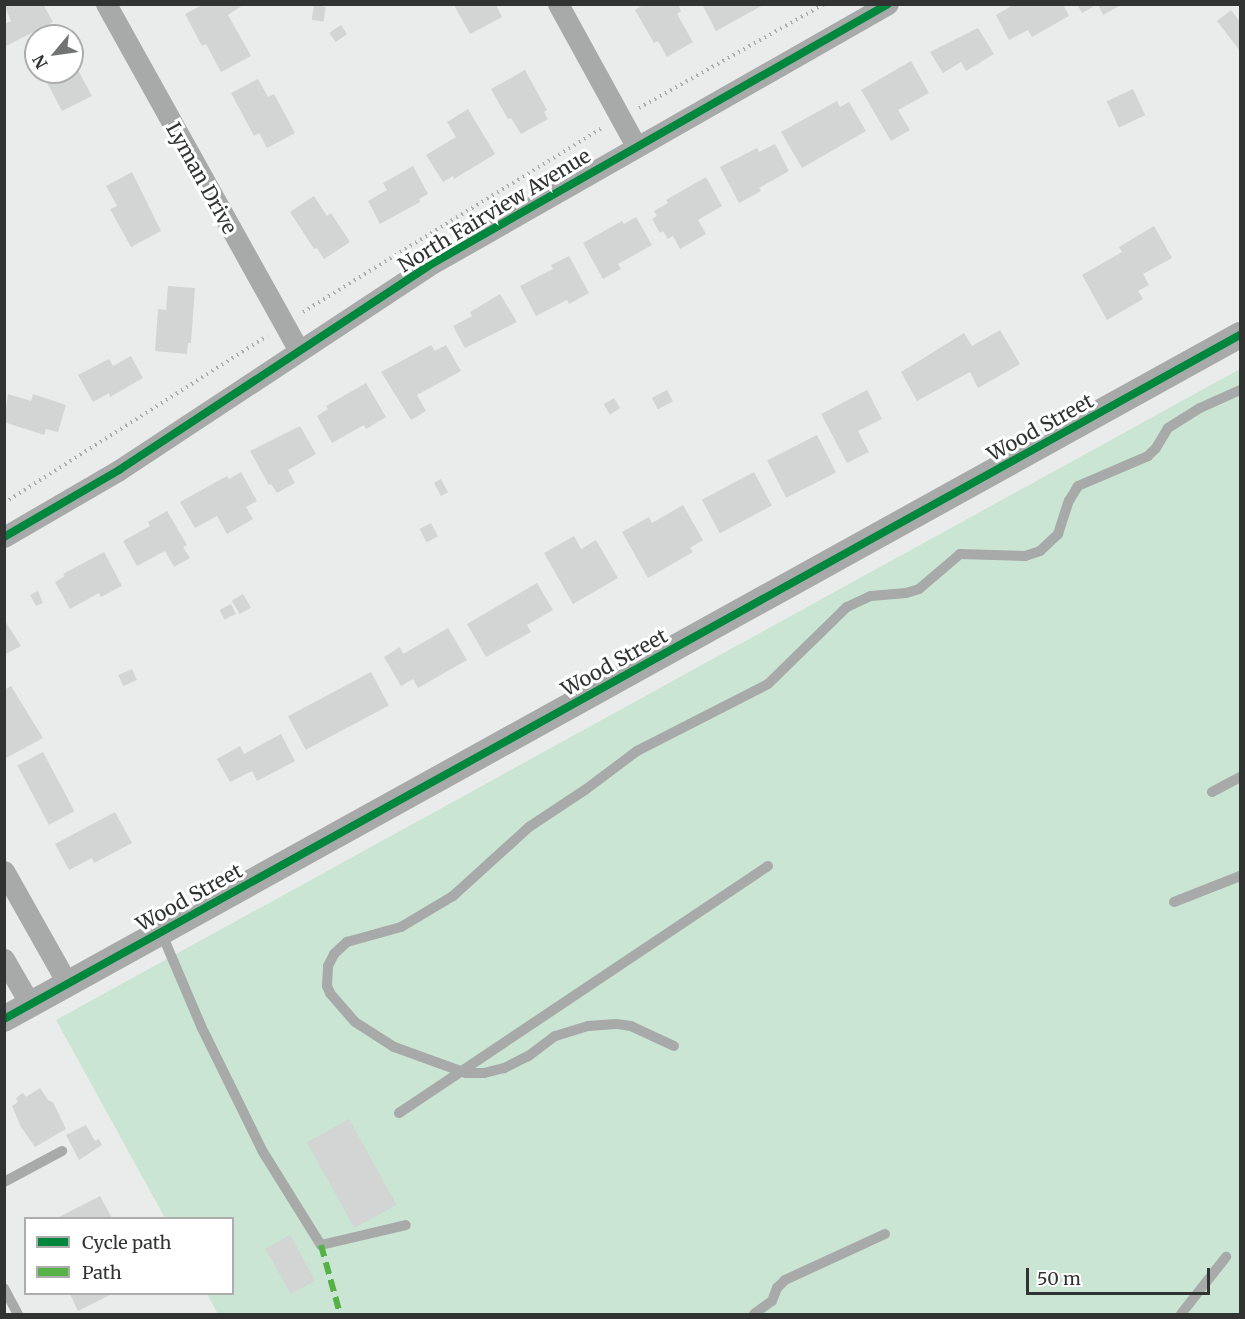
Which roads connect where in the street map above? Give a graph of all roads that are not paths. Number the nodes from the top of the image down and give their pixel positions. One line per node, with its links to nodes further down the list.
1 (106, 4): 6 (street, Lyman Drive)
2 (558, 4): 4 (street)
3 (888, 4): 4 (street, North Fairview Avenue)
4 (636, 146): 6 (street, North Fairview Avenue)
5 (1240, 335): 15 (street, Wood Street)
6 (299, 351): 8 (street, North Fairview Avenue)
7 (1240, 390): 21 (lane)
8 (4, 537)
9 (1240, 777): 10 (lane)
10 (1212, 792)
11 (768, 866): 21 (lane)
12 (4, 871): 17 (street)
13 (1240, 876): 14 (lane)
14 (1174, 902)
15 (161, 932): 17 (street, Wood Street); 25 (lane)
16 (4, 959): 18 (street)
17 (67, 983): 18 (street, Wood Street)
18 (30, 1004): 19 (street, Wood Street)
19 (4, 1019)
20 (674, 1046): 21 (lane)
21 (461, 1071): 22 (lane)
22 (399, 1113)
23 (62, 1150): 24 (lane)
24 (4, 1182)
25 (406, 1225)
26 (885, 1234): 30 (lane)
27 (1226, 1257): 31 (lane)
28 (4, 1288): 29 (lane)
29 (18, 1314)
30 (754, 1314)
31 (1181, 1314)

